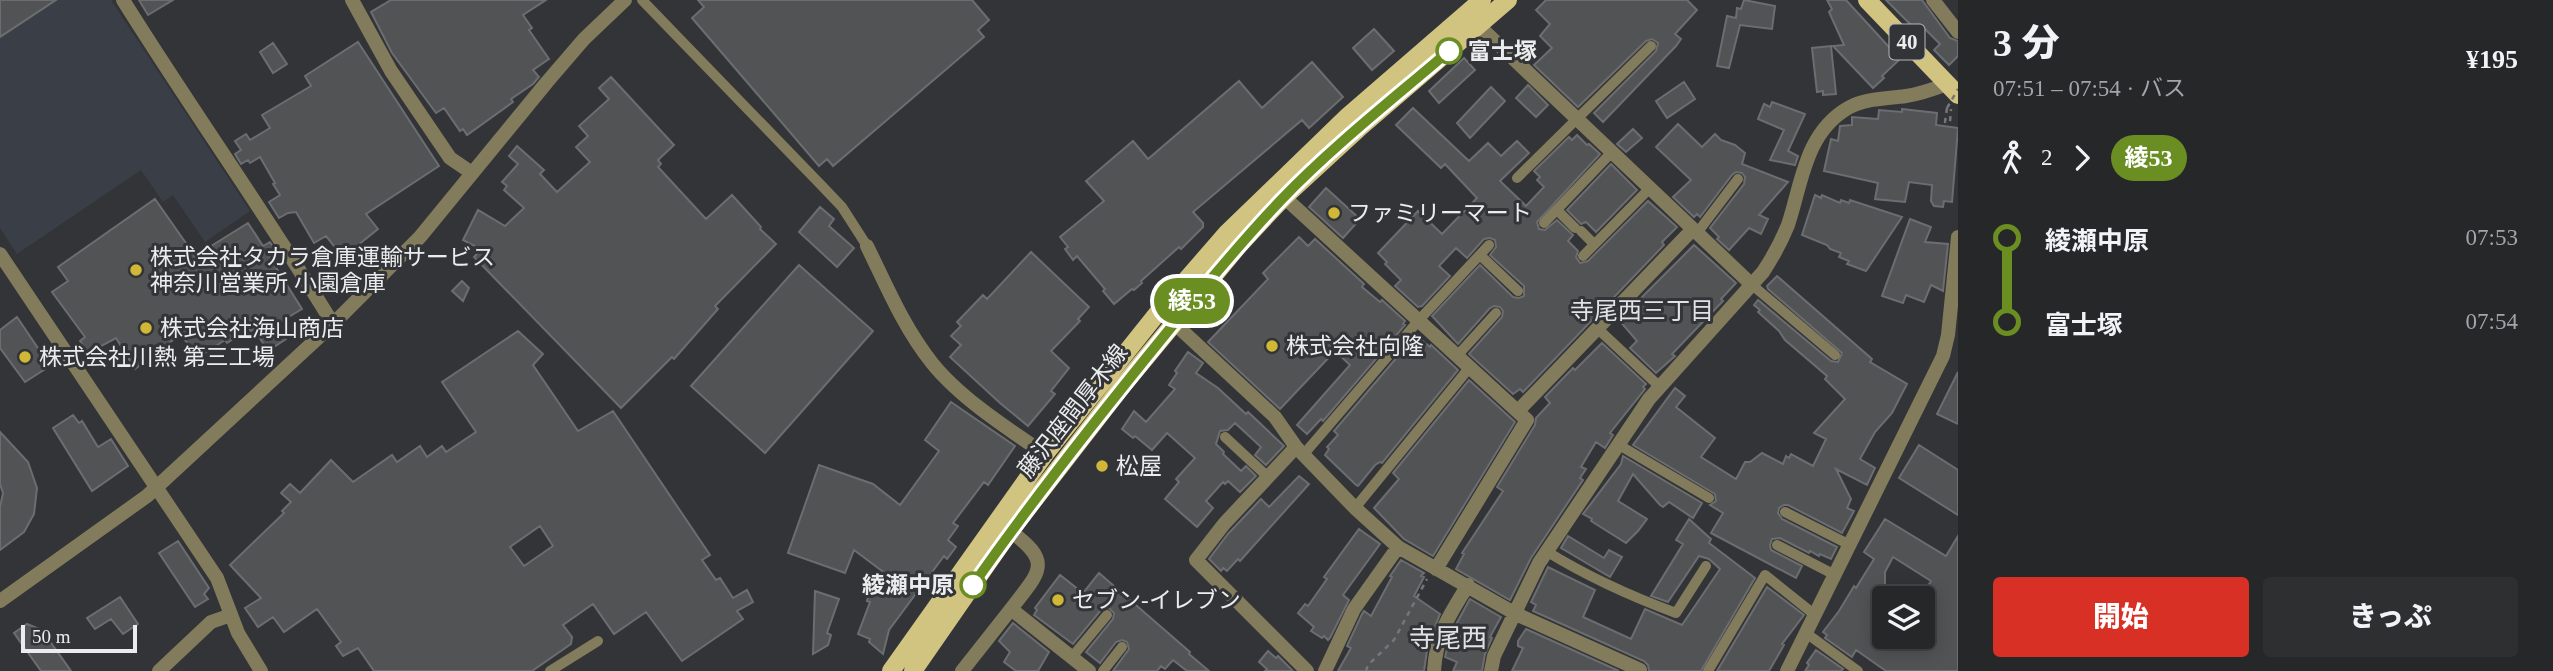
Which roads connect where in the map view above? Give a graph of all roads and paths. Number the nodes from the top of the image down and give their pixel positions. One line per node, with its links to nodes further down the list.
1 (123, 0): 37 (street)
2 (352, 0): 15 (street)
3 (642, 0): 26 (lane)
4 (1482, 0): 33 (main road, 藤沢座間厚木線)
5 (1508, 0): 9 (main road, 藤沢座間厚木線)
6 (1867, 0): 12 (main road, 40)
7 (1933, 0): 10 (street)
8 (620, 1): 15 (street)
9 (1479, 26): 13 (street); 19 (main road, 藤沢座間厚木線)
10 (1958, 32)
11 (1651, 46): 13 (lane)
12 (1953, 94): 12 (path, bridge); 30 (street)
13 (1578, 119): 14 (street); 16 (lane)
14 (1612, 152): 18 (street); 20 (lane)
15 (472, 173): 37 (street)
16 (1517, 178)
17 (1738, 179): 22 (lane)
18 (1650, 188): 22 (street); 24 (lane)
19 (1284, 197): 35 (street); 36 (main road, 藤沢座間厚木線)
20 (1557, 210): 21 (lane); 24 (lane)
21 (1545, 223)
22 (1695, 231): 30 (street); 38 (street)
23 (1958, 237): 31 (street)
24 (1594, 244): 29 (lane)
25 (1489, 245): 28 (lane)
26 (867, 246): 47 (street)
27 (0, 254): 49 (street)
28 (1480, 255): 32 (lane); 35 (lane)
29 (1583, 256)
30 (1752, 284): 39 (lane); 42 (street)
31 (1956, 286): 55 (street)
32 (1518, 291)
33 (1160, 310): 36 (street); 47 (main road, 藤沢座間厚木線)
34 (1496, 313): 40 (lane)
35 (1419, 320): 40 (street); 46 (lane)
36 (1174, 323): 46 (street); 53 (main road, 藤沢座間厚木線)
37 (333, 324): 49 (street)
38 (1598, 329): 42 (lane); 43 (street)
39 (1835, 355)
40 (1457, 356): 41 (street)
41 (1470, 368): 43 (street); 51 (lane)
42 (1659, 386): 45 (street)
43 (1518, 411): 59 (street)
44 (1225, 437): 48 (lane)
45 (1619, 444): 50 (lane); 57 (street)
46 (1300, 451): 48 (street); 51 (street)
47 (1045, 454): 76 (main road, 藤沢座間厚木線)
48 (1268, 477): 81 (street)
49 (157, 488): 62 (street); 65 (street)
50 (1709, 498)
51 (1355, 508): 56 (street)
52 (1785, 512): 55 (lane)
53 (1010, 531): 63 (street); 77 (main road, 藤沢座間厚木線)
54 (1777, 545): 60 (lane)
55 (1850, 545): 60 (street)
56 (1398, 547): 59 (street); 82 (street)
57 (1546, 551): 58 (lane); 64 (street)
58 (1706, 566)
59 (1435, 568): 61 (street); 83 (path)
60 (1835, 575): 67 (street)
61 (1468, 585): 64 (street); 84 (street)
62 (0, 601)
63 (1011, 610): 71 (street); 78 (street)
64 (1516, 614): 72 (street); 85 (street)
65 (231, 615): 73 (street); 74 (street)
66 (1107, 615): 71 (lane)
67 (1815, 615): 68 (street); 86 (lane)
68 (1806, 633): 87 (street); 88 (lane)
69 (598, 641): 75 (lane)
70 (1122, 647): 80 (lane)
71 (1072, 657): 79 (street)
72 (1640, 670)
73 (159, 671)
74 (261, 671)
75 (550, 671)
76 (891, 671)
77 (913, 671)
78 (962, 671)
79 (1089, 671)
80 (1103, 671)
81 (1307, 671)
82 (1325, 671)
83 (1366, 671)
84 (1434, 671)
85 (1491, 671)
86 (1707, 671)
87 (1787, 671)
88 (1858, 671)

